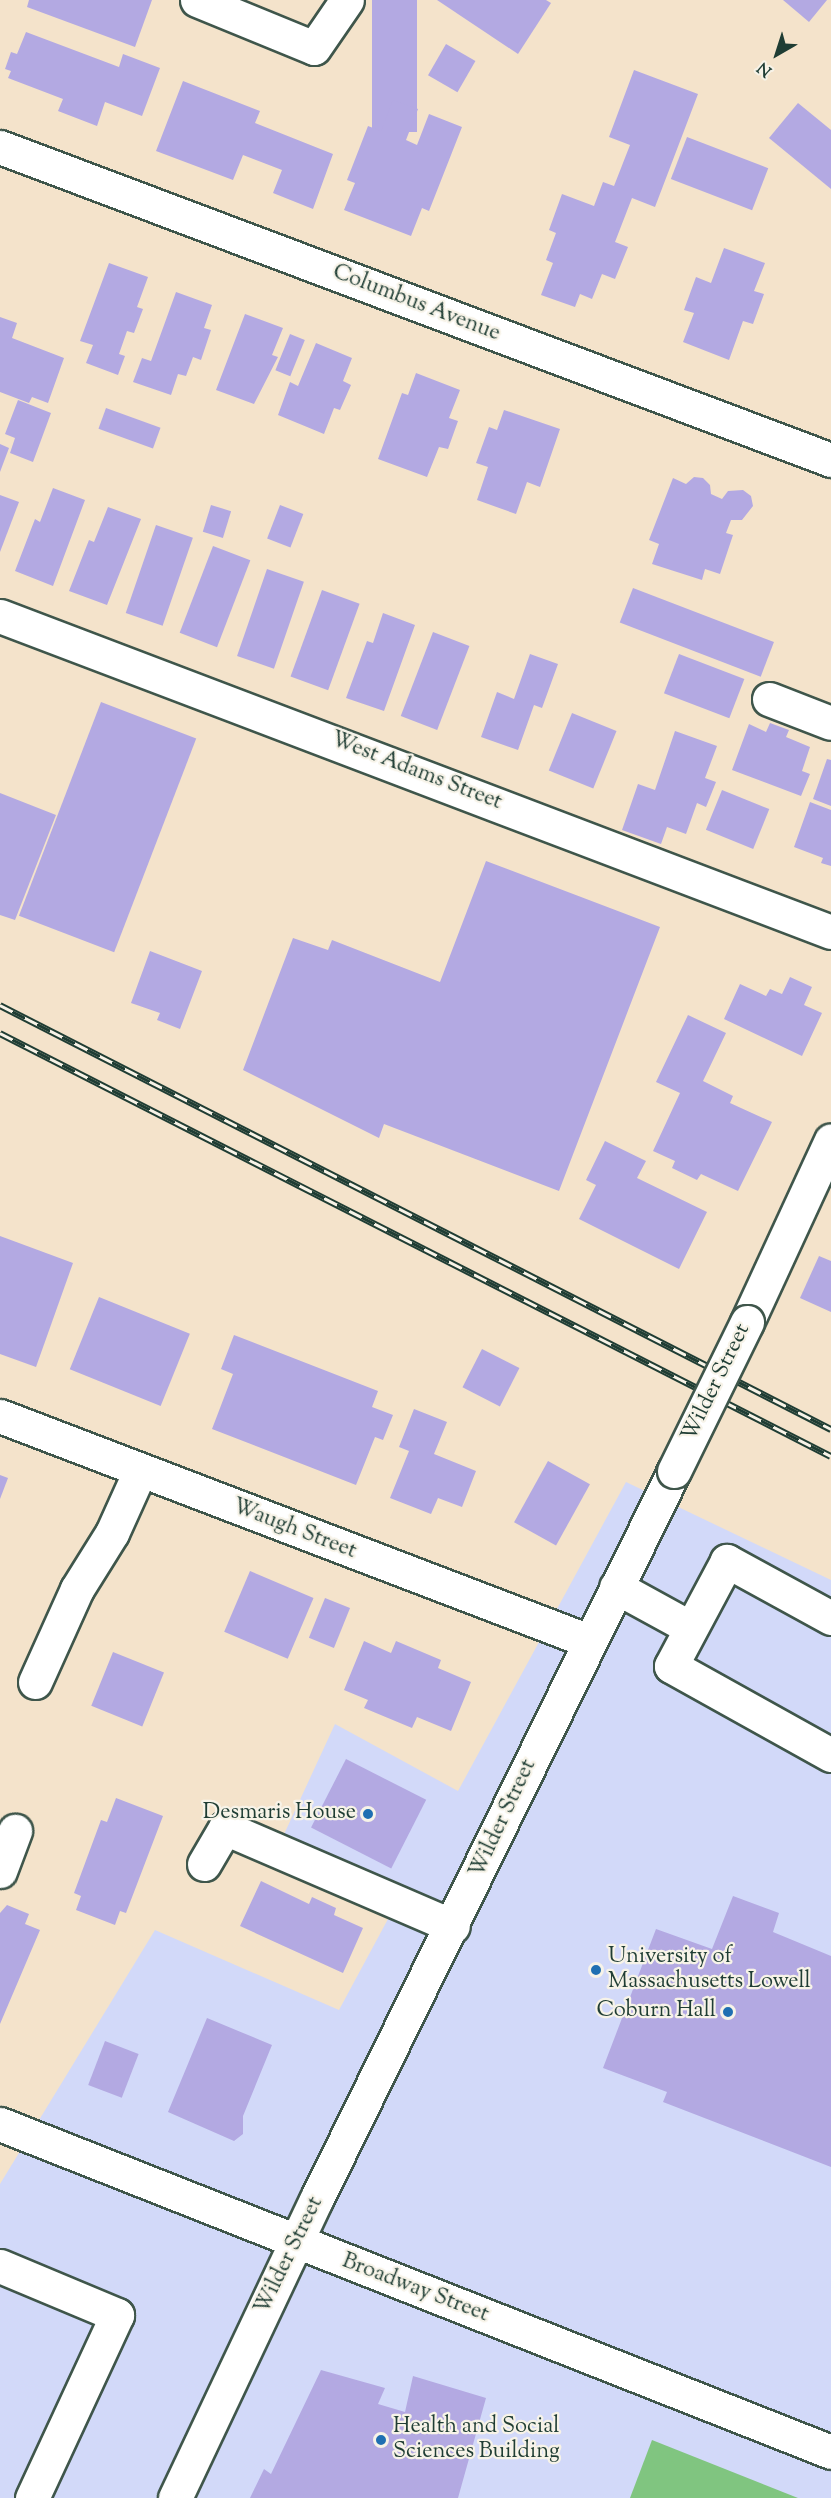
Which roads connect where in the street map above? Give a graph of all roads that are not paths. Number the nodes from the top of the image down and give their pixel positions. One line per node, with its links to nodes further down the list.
1 (197, 0): 2 (street)
2 (347, 0)
3 (0, 147): 4 (street, Columbus Avenue)
4 (831, 460)
5 (0, 616): 8 (street, West Adams Street)
6 (769, 699): 7 (street)
7 (831, 723)
8 (831, 932)
9 (831, 1140): 12 (street, Wilder Street, bridge)
10 (0, 1416): 11 (street, Waugh Street)
11 (140, 1471): 15 (street, Waugh Street); 16 (street)
12 (616, 1587): 14 (street); 15 (street, Wilder Street)
13 (831, 1618): 14 (street)
14 (689, 1627): 17 (street)
15 (589, 1641): 21 (street, Wilder Street)
16 (35, 1682)
17 (831, 1755)
18 (15, 1831): 20 (street)
19 (204, 1864): 21 (street)
20 (0, 1871)
21 (453, 1926): 23 (street, Wilder Street)
22 (0, 2124): 23 (street, Broadway Street)
23 (295, 2243): 25 (street, Broadway Street); 27 (street, Wilder Street)
24 (0, 2266): 26 (street)
25 (831, 2452)
26 (32, 2498)
27 (175, 2498)

